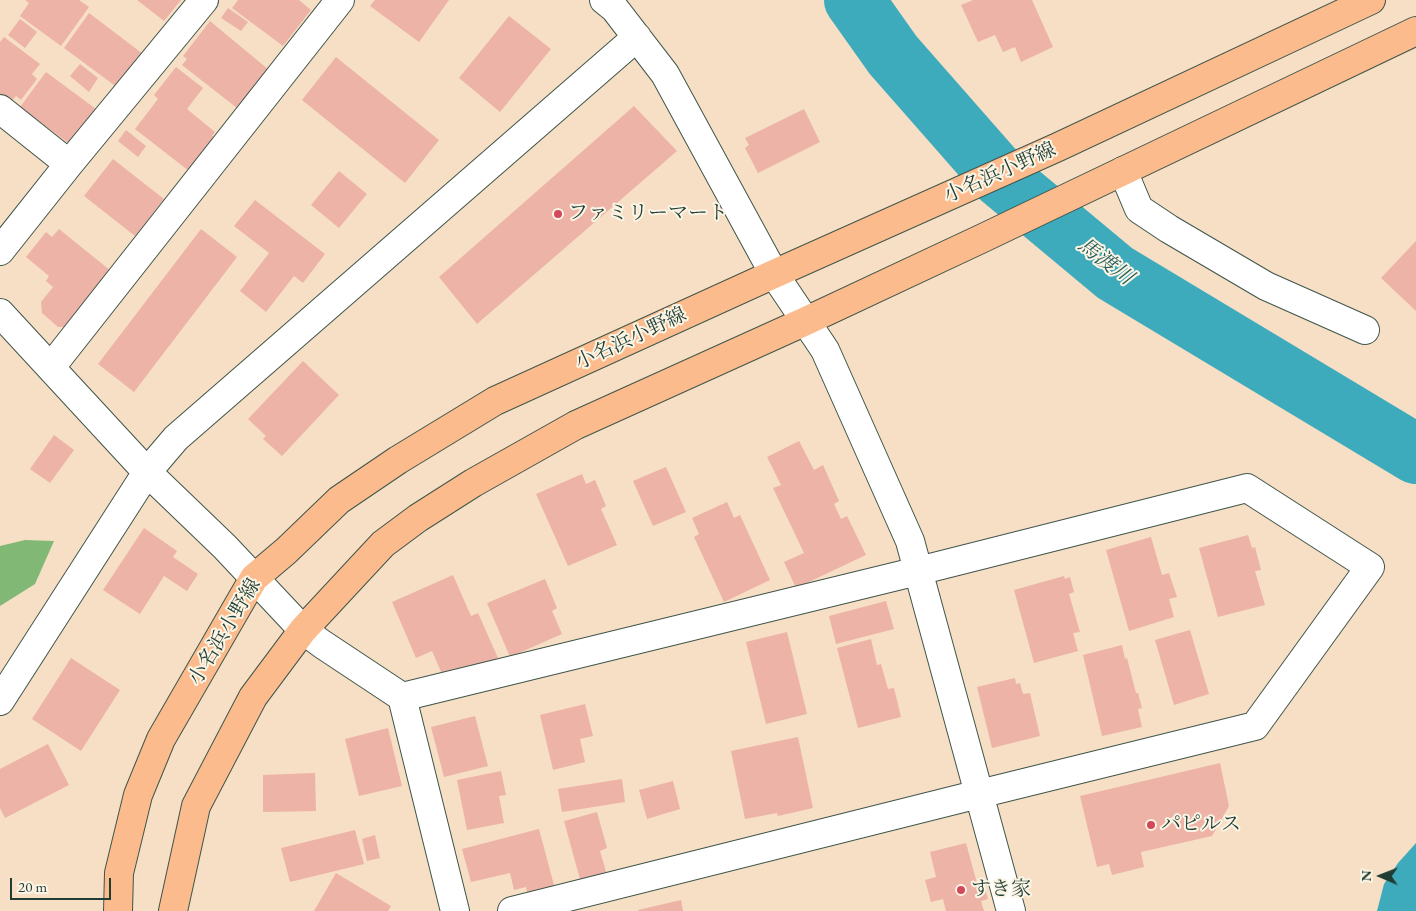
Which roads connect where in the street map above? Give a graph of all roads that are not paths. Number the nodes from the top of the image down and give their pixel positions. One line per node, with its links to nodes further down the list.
1 (204, 0): 8 (street)
2 (340, 0): 15 (street)
3 (604, 0): 6 (street)
4 (1371, 0): 11 (main road, 小名浜小野線)
5 (1416, 31): 9 (main road)
6 (637, 37): 11 (street); 16 (street)
7 (0, 109): 8 (street)
8 (69, 164): 10 (street)
9 (1112, 176): 13 (main road); 14 (street)
10 (0, 251)
11 (774, 274): 13 (street); 18 (main road, 小名浜小野線)
12 (0, 313): 15 (street)
13 (806, 321): 17 (street); 19 (main road)
14 (1365, 330)
15 (51, 367): 16 (street)
16 (147, 472): 18 (street); 21 (street)
17 (918, 571): 20 (street); 22 (street); 22 (street)
18 (254, 578): 19 (street); 23 (main road, 小名浜小野線)
19 (303, 630): 20 (street); 24 (main road)
20 (402, 697): 25 (street)
21 (0, 701)
22 (979, 794): 26 (street); 27 (street)
23 (118, 911)
24 (173, 911)
25 (455, 911)
26 (512, 911)
27 (1011, 911)

